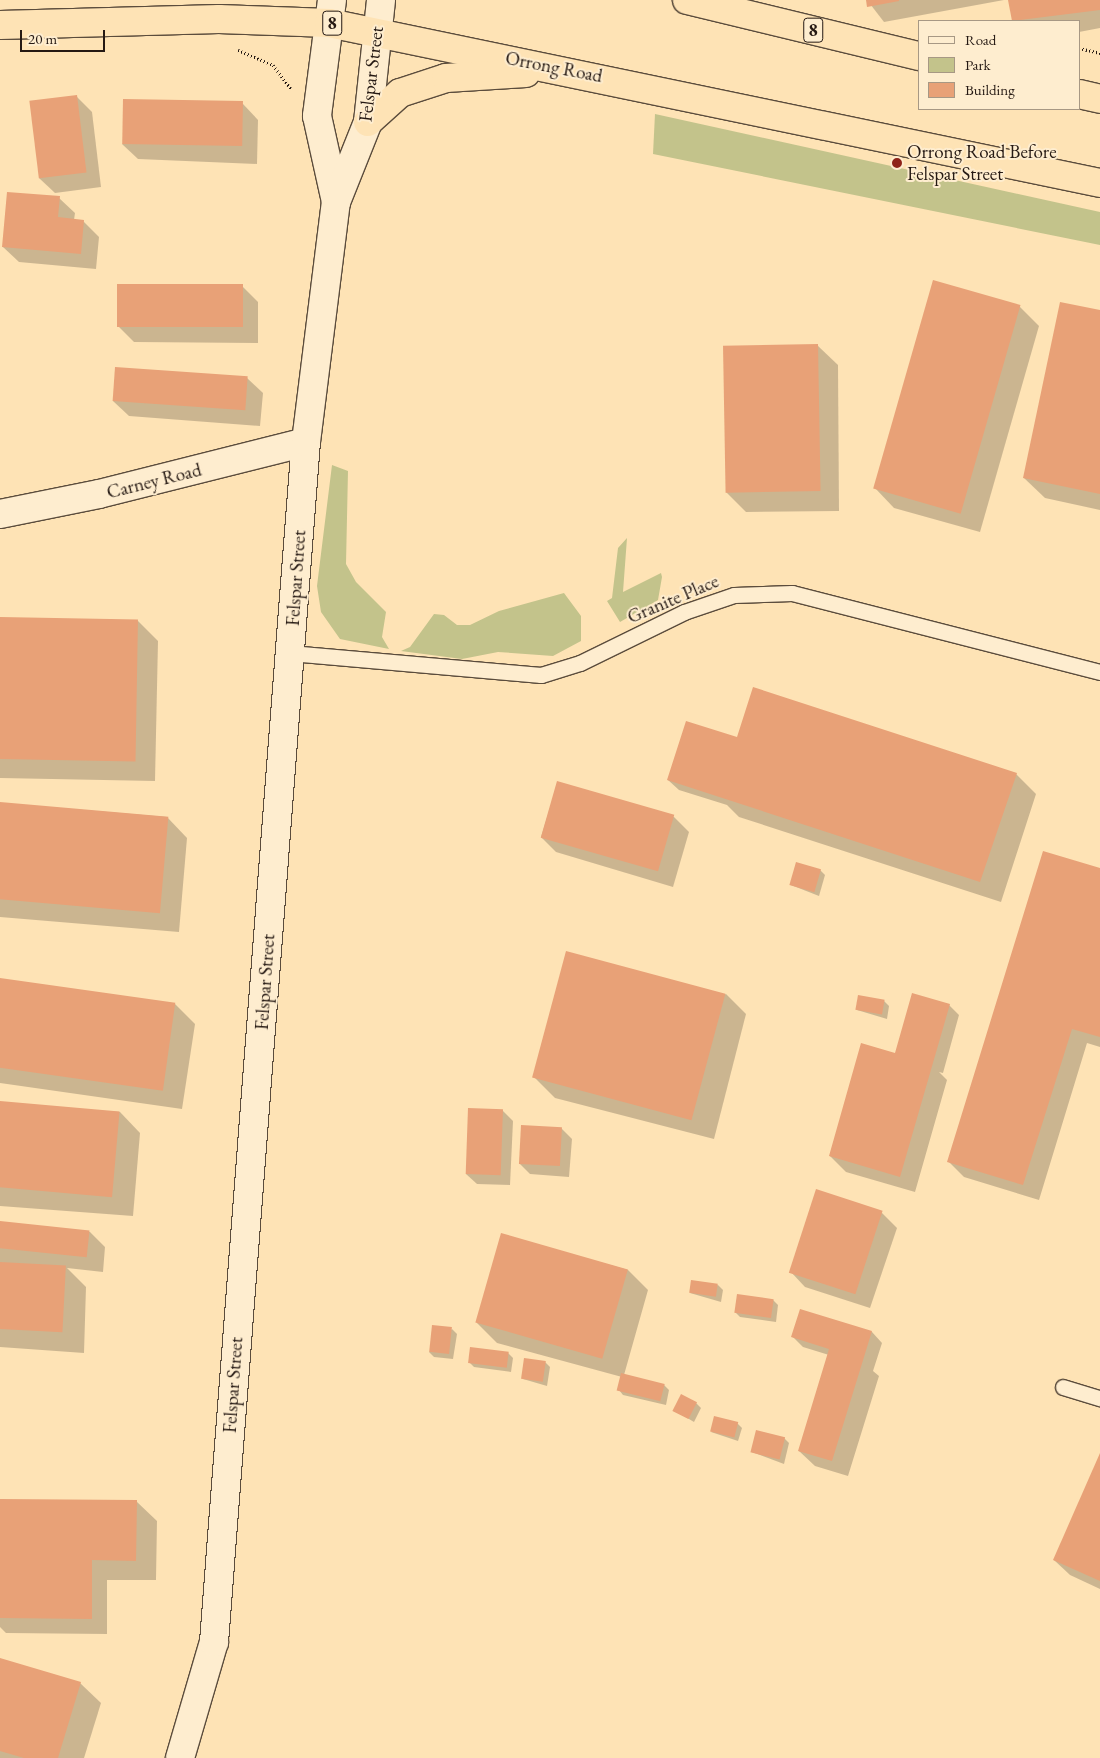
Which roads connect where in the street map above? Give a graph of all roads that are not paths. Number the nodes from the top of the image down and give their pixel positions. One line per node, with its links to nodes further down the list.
1 (381, 0): 5 (street, Felspar Street)
2 (687, 0): 6 (highway, 8)
3 (331, 11): 4 (highway, Orrong Road / 8); 5 (highway, Orrong Road / 8); 12 (street, Felspar Street)
4 (0, 25)
5 (375, 31): 7 (highway, Orrong Road / 8); 10 (street, Felspar Street)
6 (918, 56)
7 (585, 72): 10 (highway); 11 (highway, Orrong Road / 8)
8 (1080, 94): 9 (highway)
9 (1100, 100)
10 (368, 122): 12 (street, Felspar Street)
11 (1100, 183)
12 (336, 202): 13 (street, Felspar Street)
13 (306, 442): 14 (street, Carney Road); 15 (street, Felspar Street)
14 (0, 514)
15 (290, 653): 16 (lane, Granite Place); 19 (street, Felspar Street)
16 (1100, 672)
17 (1062, 1387): 18 (lane)
18 (1100, 1398)
19 (180, 1758)

